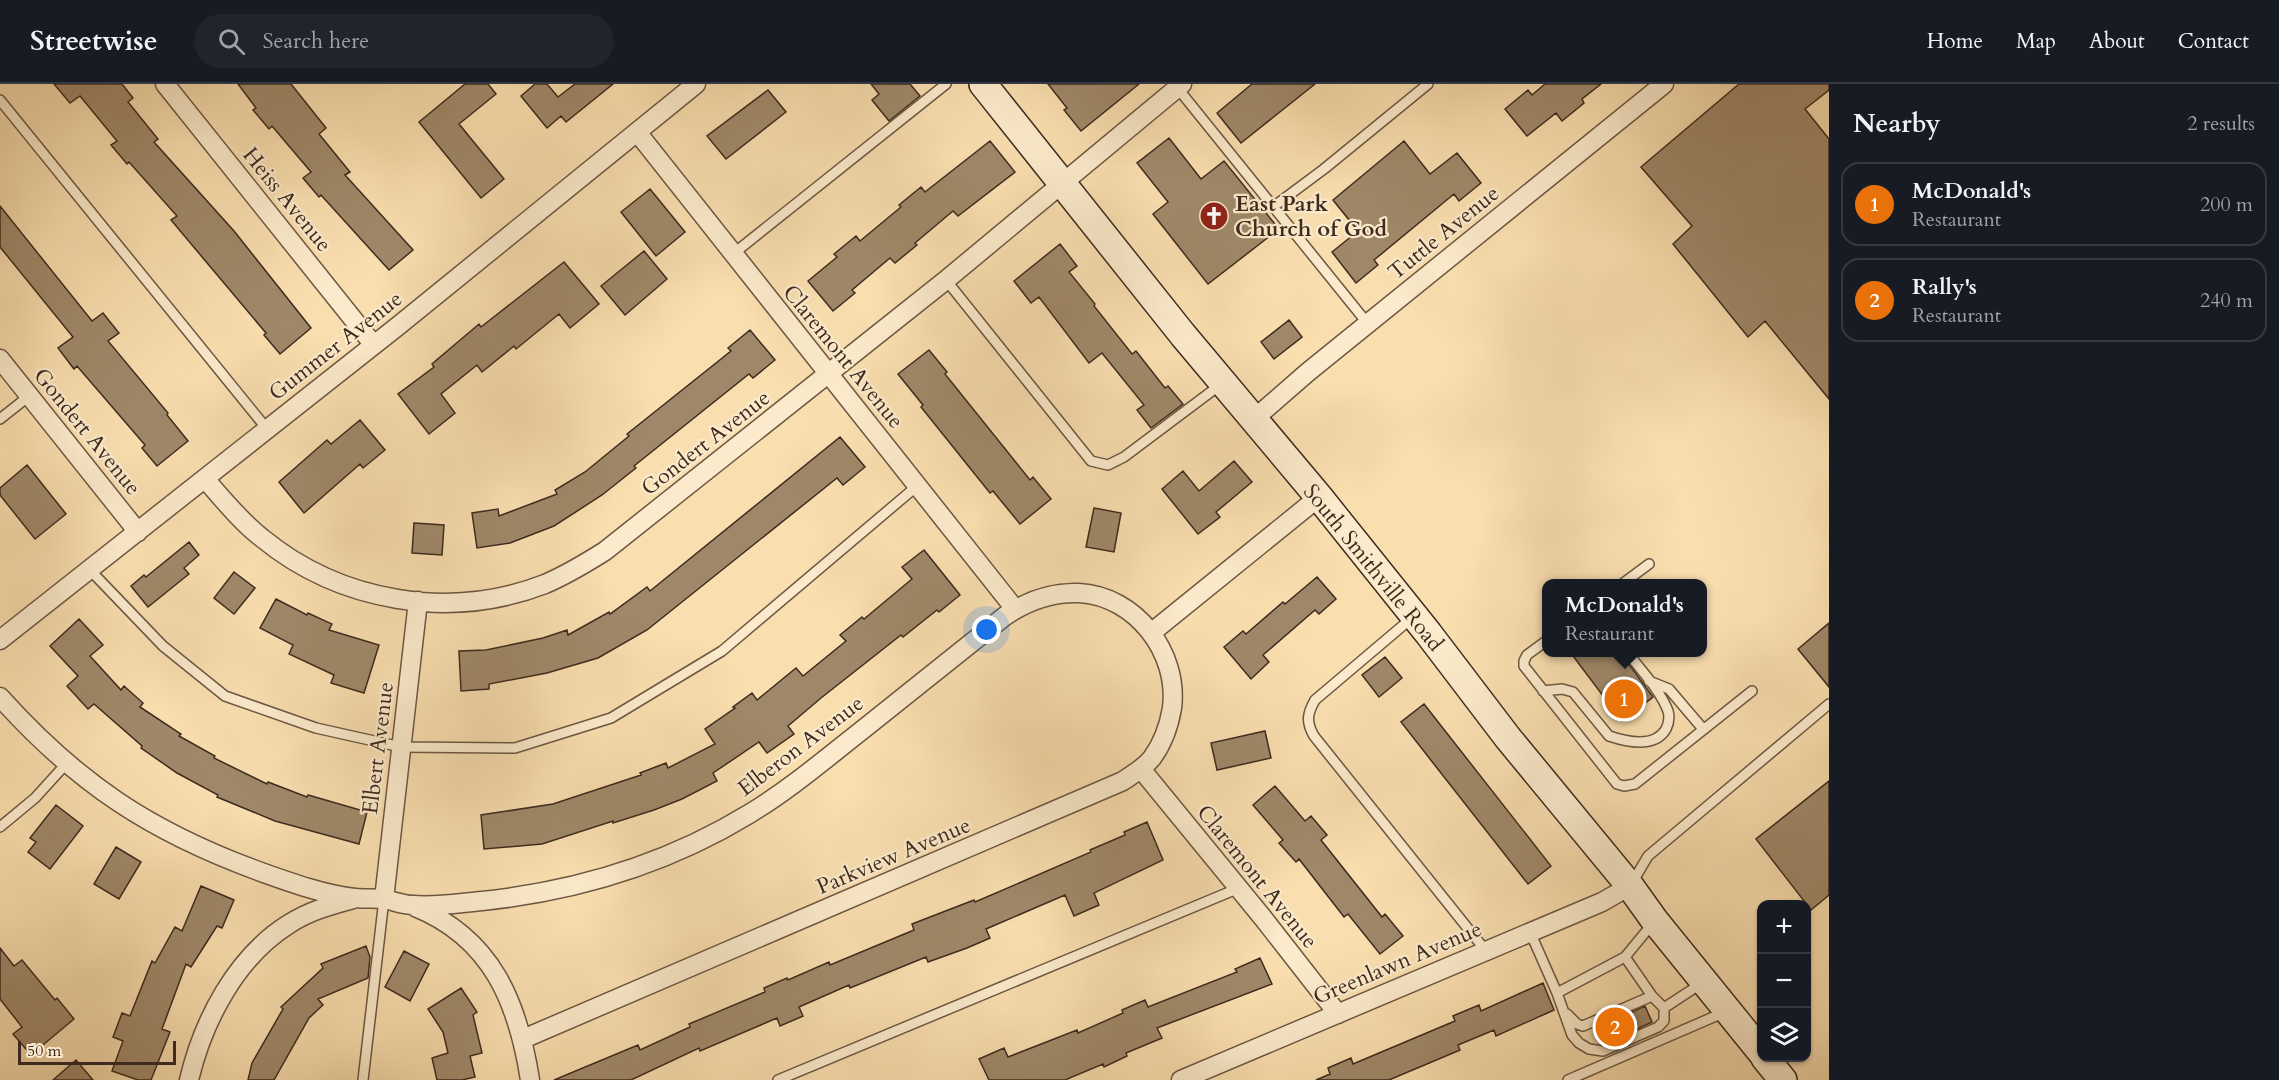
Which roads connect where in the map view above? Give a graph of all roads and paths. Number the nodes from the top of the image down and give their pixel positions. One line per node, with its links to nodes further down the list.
1 (165, 84): 15 (street, Heiss Avenue)
2 (696, 84): 9 (street, Gummer Avenue)
3 (946, 84): 12 (lane)
4 (983, 84): 10 (main road, South Smithville Road)
5 (1428, 84): 11 (lane)
6 (1664, 84): 14 (street, Tuttle Avenue)
7 (1178, 85): 10 (street, Gondert Avenue); 11 (lane)
8 (0, 100): 22 (lane)
9 (637, 132): 12 (street, Claremont Avenue); 15 (street, Gummer Avenue)
10 (1063, 183): 13 (street, Gondert Avenue); 18 (main road, South Smithville Road)
11 (1273, 207): 14 (lane)
12 (733, 254): 17 (street, Claremont Avenue)
13 (946, 280): 17 (street, Gondert Avenue); 18 (lane)
14 (1368, 324): 21 (street, Tuttle Avenue)
15 (373, 344): 22 (street, Gummer Avenue)
16 (0, 359): 19 (street, Gondert Avenue)
17 (830, 375): 24 (street, Claremont Avenue); 30 (street, Gondert Avenue)
18 (1223, 382): 21 (main road, South Smithville Road)
19 (29, 396): 20 (lane); 26 (street, Gondert Avenue)
20 (0, 419)
21 (1254, 419): 25 (main road, South Smithville Road)
22 (267, 429): 23 (street, Gummer Avenue)
23 (205, 479): 26 (street, Gummer Avenue); 30 (street, Gondert Avenue)
24 (917, 486): 31 (street, Claremont Avenue); 43 (lane)
25 (1319, 497): 32 (main road, South Smithville Road); 33 (street)
26 (138, 532): 28 (street, Gummer Avenue)
27 (1649, 564): 29 (lane)
28 (90, 570): 34 (street, Gummer Avenue); 43 (lane)
29 (1629, 579)
30 (418, 601): 43 (street, Elbert Avenue)
31 (1015, 609): 33 (street, Elberon Avenue); 51 (street, Elberon Avenue)
32 (1414, 616): 47 (main road, South Smithville Road); 54 (lane)
33 (1151, 633): 45 (street, Parkview Avenue)
34 (0, 640)
35 (1542, 644): 38 (lane)
36 (1631, 657): 37 (lane)
37 (1650, 681): 38 (lane); 42 (lane)
38 (1543, 691): 42 (lane)
39 (1752, 691): 42 (lane)
40 (0, 697): 44 (street, Elberon Avenue)
41 (1829, 704): 47 (lane)
42 (1703, 729)
43 (401, 747): 50 (street, Elbert Avenue)
44 (66, 764): 46 (lane); 49 (street, Elberon Avenue)
45 (1141, 769): 48 (street, Claremont Avenue); 63 (street, Parkview Avenue)
46 (0, 827)
47 (1630, 886): 52 (main road, South Smithville Road); 53 (street, Greenlawn Avenue)
48 (1239, 888): 62 (street, Claremont Avenue); 69 (lane)
49 (356, 898): 50 (street, Elberon Avenue); 66 (street)
50 (384, 899): 51 (street, Elberon Avenue); 67 (lane)
51 (410, 906): 63 (street)
52 (1655, 921): 55 (lane); 56 (main road, South Smithville Road)
53 (1530, 932): 54 (street, Greenlawn Avenue); 57 (lane)
54 (1486, 951): 62 (street, Greenlawn Avenue)
55 (1625, 957): 57 (lane); 58 (lane)
56 (1703, 982): 59 (lane); 60 (main road, South Smithville Road)
57 (1557, 993): 61 (lane)
58 (1652, 996): 59 (lane); 61 (lane)
59 (1664, 1008): 61 (lane)
60 (1727, 1011): 64 (main road, South Smithville Road); 71 (lane)
61 (1565, 1013)
62 (1338, 1014): 70 (street, Greenlawn Avenue)
63 (523, 1039): 68 (street)
64 (1757, 1048)
65 (1768, 1062): 72 (main road)
66 (189, 1080)
67 (363, 1080)
68 (530, 1080)
69 (778, 1080)
70 (1182, 1080)
71 (1568, 1080)
72 (1783, 1080)

